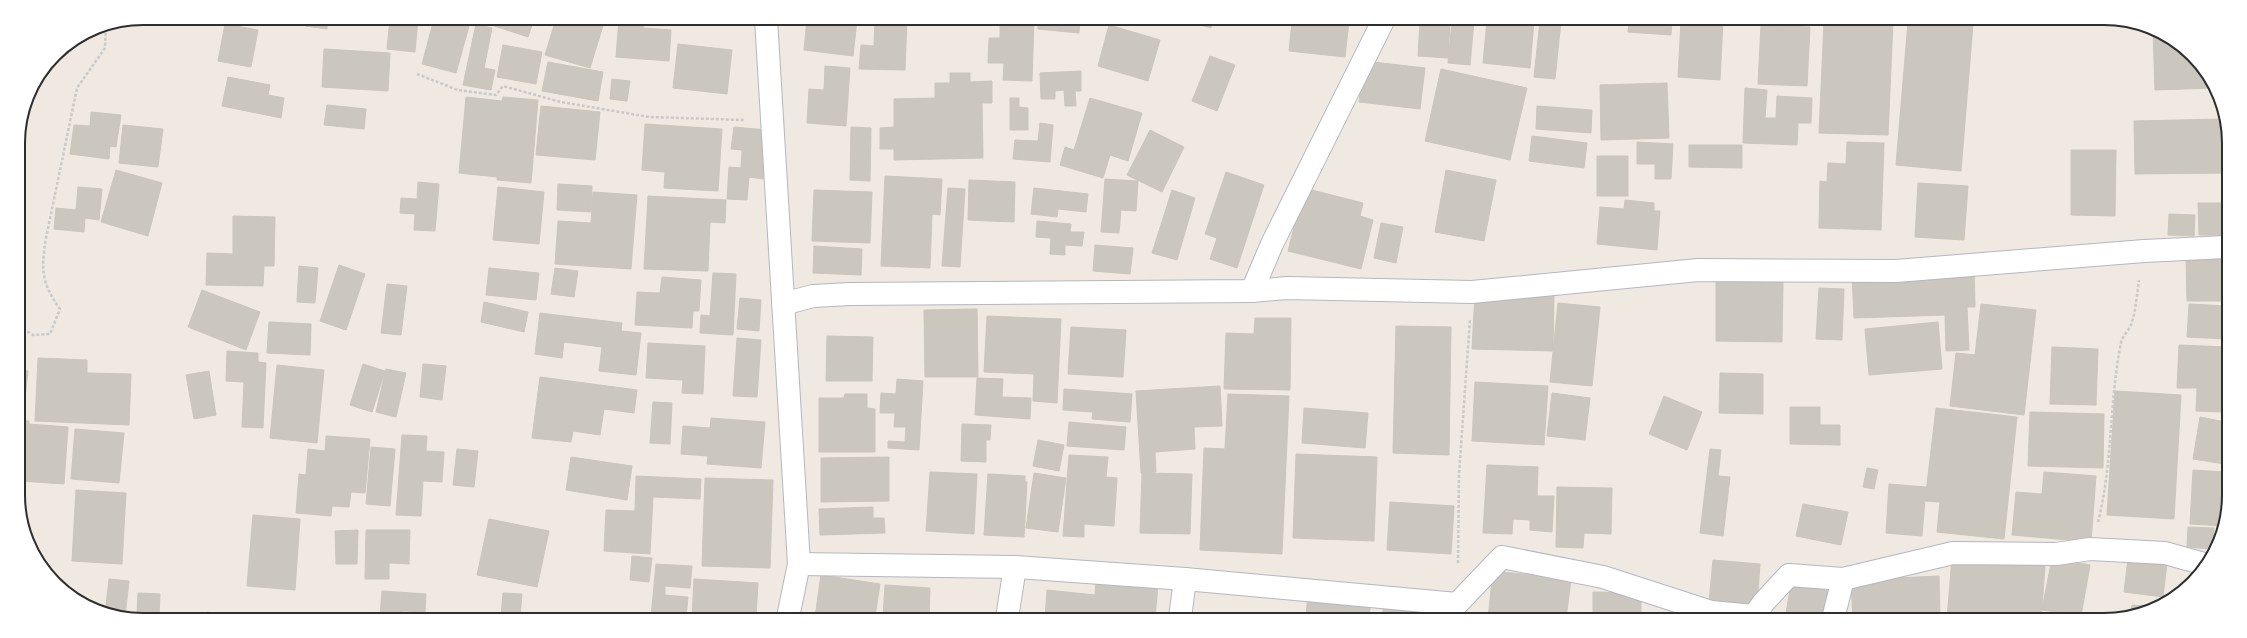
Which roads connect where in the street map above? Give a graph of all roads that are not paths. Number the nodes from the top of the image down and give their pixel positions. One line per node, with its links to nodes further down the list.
1 (766, 25): 5 (street)
2 (1381, 25): 4 (street)
3 (2222, 247): 4 (street)
4 (1252, 291): 5 (street)
5 (782, 304): 7 (street)
6 (2201, 563): 10 (street)
7 (799, 564): 8 (street); 11 (street)
8 (1015, 567): 9 (street); 12 (street)
9 (1185, 579): 13 (street); 14 (street)
10 (1843, 579): 15 (street); 16 (street)
11 (789, 613)
12 (1008, 613)
13 (1181, 613)
14 (1722, 613)
15 (1756, 613)
16 (1834, 613)

